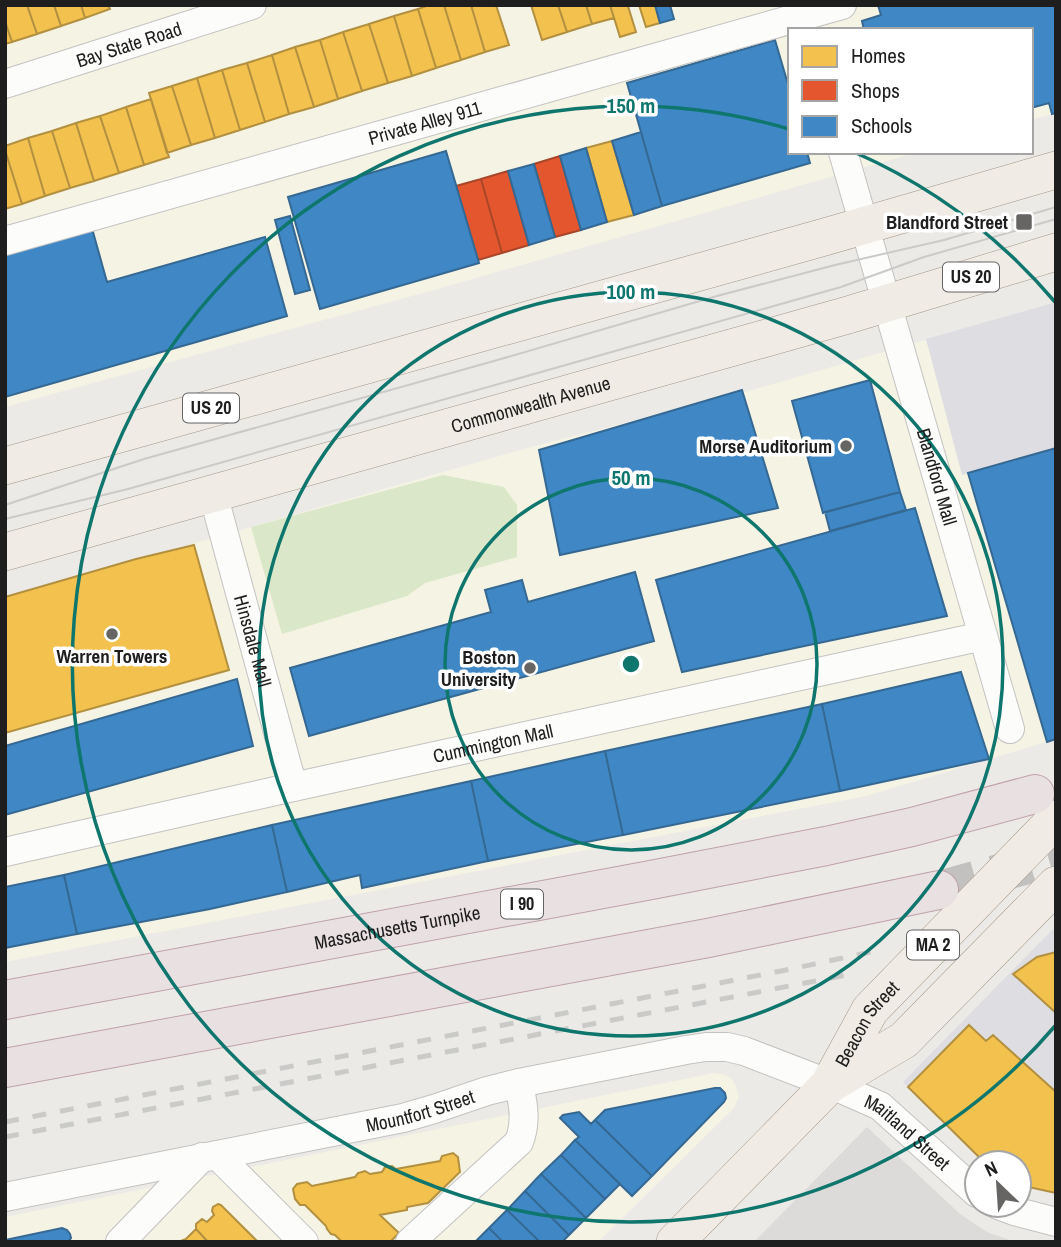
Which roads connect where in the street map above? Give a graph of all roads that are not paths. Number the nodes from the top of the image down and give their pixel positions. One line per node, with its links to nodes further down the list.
1 (252, 5): 4 (street, Bay State Road)
2 (842, 5): 3 (street, Private Alley 911)
3 (805, 17): 8 (street, Private Alley 911)
4 (5, 83)
5 (844, 154): 7 (street, Blandford Mall)
6 (1056, 170): 7 (main road, US 20)
7 (863, 225): 10 (street, Blandford Mall); 11 (main road, US 20)
8 (5, 241)
9 (1056, 253): 10 (main road, Commonwealth Avenue / US 20)
10 (887, 302): 12 (main road, Commonwealth Avenue / US 20); 14 (street, Blandford Mall)
11 (5, 466)
12 (213, 494): 13 (main road, Commonwealth Avenue / US 20); 16 (street, Hinsdale Mall)
13 (5, 552)
14 (983, 636): 15 (street, Blandford Mall); 16 (street, Cummington Mall)
15 (1010, 729)
16 (293, 787): 18 (street, Cummington Mall)
17 (1045, 807): 21 (highway, Massachusetts Turnpike / I 90); 24 (main road, Beacon Street / MA 2)
18 (5, 852)
19 (1056, 885): 24 (main road, Beacon Street / MA 2)
20 (939, 890): 22 (highway)
21 (5, 1000)
22 (5, 1068)
23 (519, 1083): 24 (street, Mountfort Street); 25 (street, Mountfort Street); 32 (street)
24 (830, 1084): 26 (street, Maitland Street); 33 (main road, Beacon Street / MA 2)
25 (209, 1156): 27 (street, Mountfort Street); 30 (street); 31 (street)
26 (963, 1180)
27 (5, 1197)
28 (1033, 1216): 29 (street)
29 (1056, 1222)
30 (120, 1242)
31 (304, 1242)
32 (410, 1242)
33 (675, 1242)

